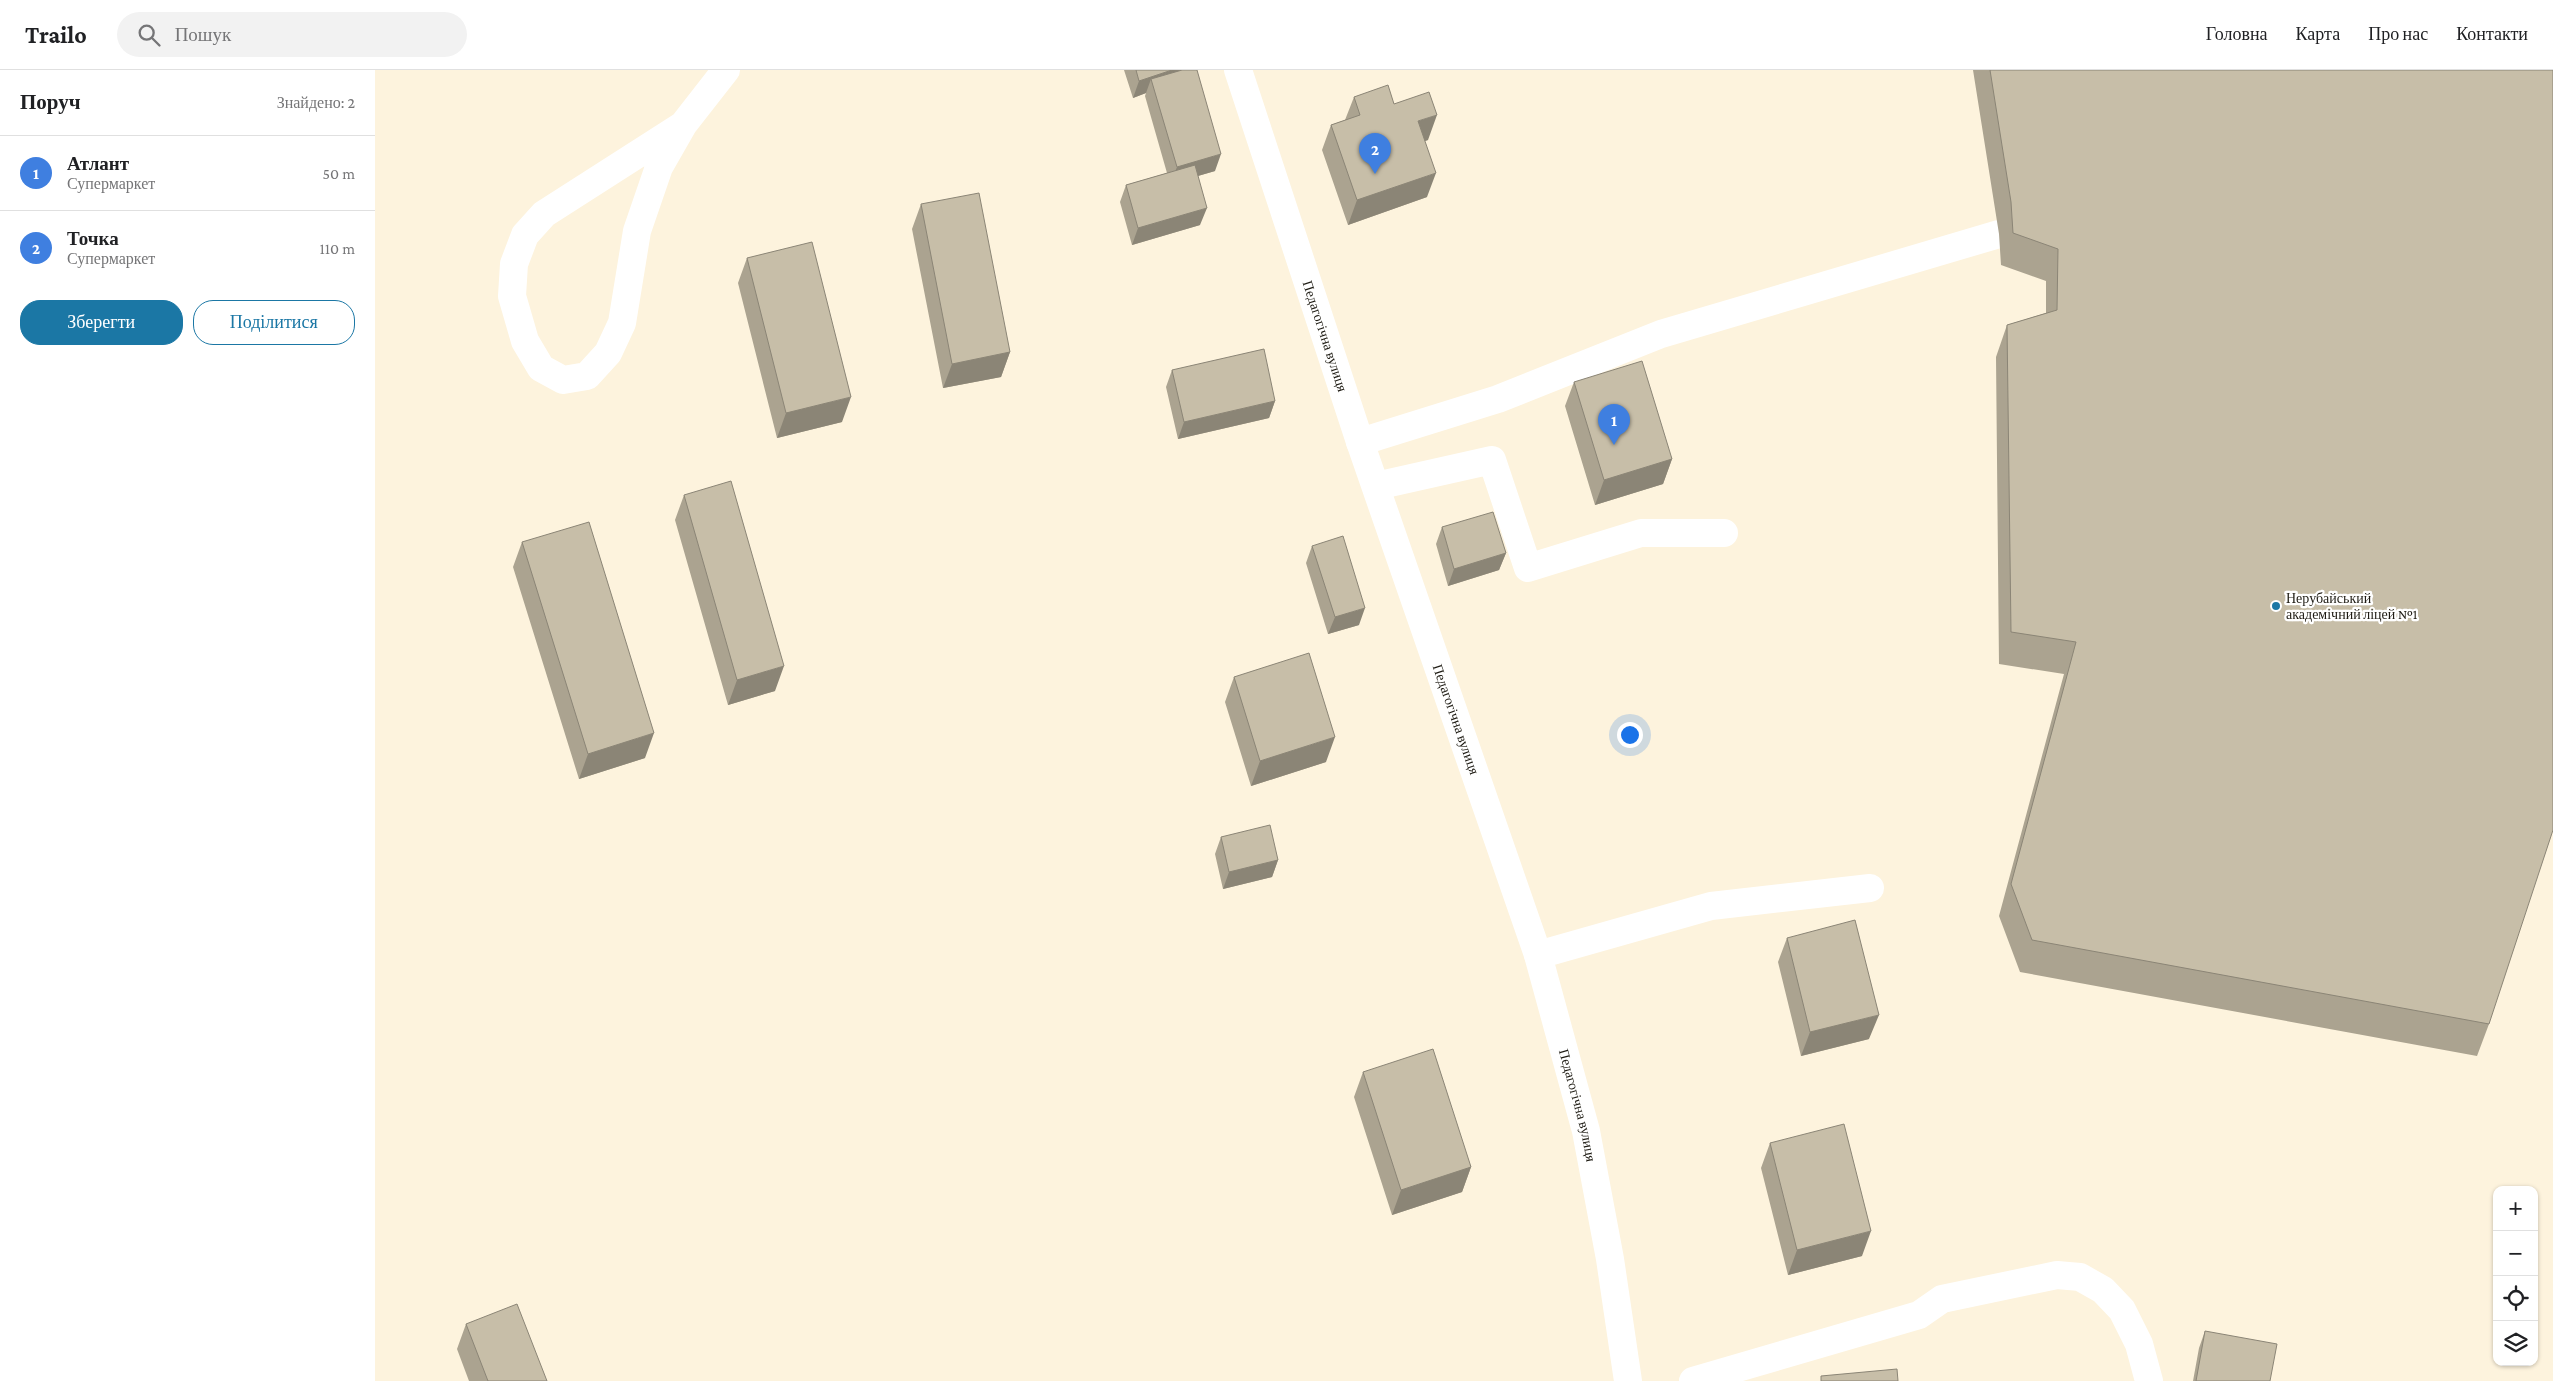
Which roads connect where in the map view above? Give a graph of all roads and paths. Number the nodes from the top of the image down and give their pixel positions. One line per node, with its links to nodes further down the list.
1 (726, 70): 3 (street)
2 (1238, 70): 5 (street, Педагогічна вулиця)
3 (683, 125): 3 (street)
4 (1999, 234): 5 (street)
5 (1360, 442): 6 (street, Педагогічна вулиця)
6 (1376, 486): 7 (street); 9 (street, Педагогічна вулиця)
7 (1724, 533)
8 (1870, 888): 9 (street)
9 (1538, 955): 10 (street, Педагогічна вулиця)
10 (1628, 1381)
11 (1693, 1381): 12 (street)
12 (2149, 1381)

